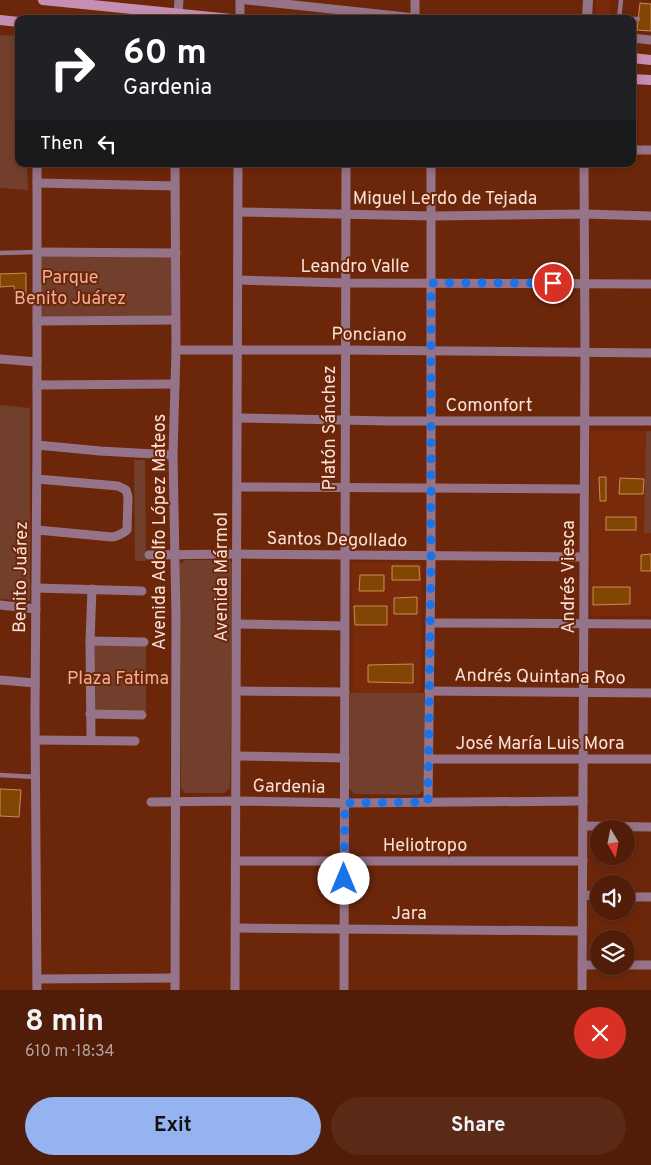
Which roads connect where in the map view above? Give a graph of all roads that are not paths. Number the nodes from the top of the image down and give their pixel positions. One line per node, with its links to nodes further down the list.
1 (43, 0): 8 (main road)
2 (179, 0): 8 (street)
3 (240, 0): 10 (street)
4 (247, 0): 11 (street)
5 (415, 0): 12 (street)
6 (588, 0): 13 (street)
7 (621, 0): 14 (lane)
8 (178, 13): 9 (main road)
9 (196, 15)
10 (240, 15)
11 (387, 15)
12 (415, 15)
13 (587, 15)
14 (619, 15)
15 (0, 20): 16 (main road)
16 (15, 22)
17 (636, 38): 18 (street)
18 (651, 40)
19 (636, 58): 20 (main road)
20 (651, 60)
21 (636, 78): 22 (main road)
22 (651, 80)
23 (636, 150): 24 (street)
24 (651, 150)
25 (37, 167): 31 (street, Benito Juárez)
26 (175, 167): 32 (street, Avenida Adolfo López Mateos)
27 (238, 167): 33 (street, Avenida Mármol)
28 (346, 167): 34 (street, Platón Sánchez)
29 (431, 167): 36 (street)
30 (584, 167): 35 (street, Andrés Viesca)
31 (37, 183): 32 (street); 38 (street, Benito Juárez)
32 (174, 186): 40 (street, Avenida Adolfo López Mateos)
33 (238, 212): 34 (street, Miguel Lerdo de Tejada); 41 (street, Avenida Mármol)
34 (346, 214): 36 (street, Miguel Lerdo de Tejada); 42 (street, Platón Sánchez)
35 (584, 214): 36 (street, Miguel Lerdo de Tejada); 37 (street, Miguel Lerdo de Tejada); 44 (street, Andrés Viesca)
36 (431, 216): 43 (street)
37 (651, 216)
38 (37, 252): 39 (lane); 40 (street); 47 (street, Benito Juárez)
39 (0, 253)
40 (176, 253): 46 (street, Avenida Adolfo López Mateos)
41 (238, 280): 42 (street, Leandro Valle); 50 (street, Avenida Mármol)
42 (345, 283): 43 (street, Leandro Valle); 49 (street, Platón Sánchez)
43 (431, 283): 44 (street, Leandro Valle); 51 (street)
44 (584, 283): 45 (street, Leandro Valle); 52 (street, Andrés Viesca)
45 (651, 284)
46 (175, 320): 47 (street); 48 (street, Avenida Adolfo López Mateos)
47 (37, 321): 55 (street, Benito Juárez)
48 (176, 350): 50 (street, Ponciano); 56 (street, Avenida Adolfo López Mateos)
49 (345, 350): 50 (street, Ponciano); 51 (street, Ponciano); 59 (street, Platón Sánchez)
50 (236, 351): 58 (street, Avenida Mármol)
51 (431, 352): 52 (street, Ponciano); 60 (street)
52 (585, 352): 53 (street, Ponciano); 61 (street, Andrés Viesca)
53 (651, 353)
54 (0, 359): 55 (street)
55 (37, 362): 57 (street, Benito Juárez)
56 (176, 384): 57 (street); 64 (street, Avenida Adolfo López Mateos)
57 (37, 385): 63 (street, Benito Juárez)
58 (238, 418): 59 (street, Comonfort); 66 (street, Avenida Mármol)
59 (345, 420): 60 (street, Comonfort); 67 (street, Platón Sánchez)
60 (430, 421): 61 (street, Comonfort); 68 (street)
61 (585, 421): 62 (street, Comonfort); 69 (street, Andrés Viesca)
62 (651, 421)
63 (38, 445): 64 (street); 65 (street, Benito Juárez)
64 (174, 455): 71 (street, Avenida Adolfo López Mateos)
65 (37, 479): 70 (street, Benito Juárez); 70 (street)
66 (238, 487): 67 (street); 72 (street, Avenida Mármol)
67 (345, 488): 68 (street); 74 (street, Platón Sánchez)
68 (431, 489): 69 (street); 75 (street)
69 (584, 489): 76 (street, Andrés Viesca)
70 (37, 530): 77 (street, Benito Juárez)
71 (175, 554): 72 (street, Santos Degollado); 73 (street, Santos Degollado); 111 (street, Avenida Adolfo López Mateos)
72 (237, 554): 74 (street, Santos Degollado); 83 (street, Avenida Mármol)
73 (150, 555)
74 (345, 556): 75 (street, Santos Degollado); 86 (street, Platón Sánchez)
75 (431, 556): 76 (street, Santos Degollado); 82 (street)
76 (584, 557): 84 (street, Andrés Viesca)
77 (36, 588): 78 (street); 81 (street, Benito Juárez)
78 (92, 589): 79 (street); 87 (street)
79 (142, 591)
80 (0, 605): 81 (street)
81 (36, 609): 90 (street, Benito Juárez)
82 (430, 623): 84 (street); 92 (street)
83 (238, 624): 86 (street); 91 (street, Avenida Mármol)
84 (584, 624): 85 (street); 94 (street, Andrés Viesca)
85 (651, 624)
86 (344, 626): 93 (street, Platón Sánchez)
87 (90, 641): 88 (street); 96 (street)
88 (144, 642)
89 (0, 680): 90 (street)
90 (35, 683): 98 (street, Benito Juárez)
91 (238, 691): 93 (street); 101 (street, Avenida Mármol)
92 (429, 691): 94 (street, Andrés Quintana Roo); 103 (street)
93 (345, 692): 102 (street, Platón Sánchez)
94 (584, 693): 95 (street, Andrés Quintana Roo); 104 (street, Andrés Viesca)
95 (651, 693)
96 (90, 714): 97 (street); 99 (street)
97 (142, 715)
98 (36, 740): 99 (street); 107 (street, Benito Juárez)
99 (91, 740): 100 (street)
100 (135, 741)
101 (236, 756): 102 (street); 108 (street, Avenida Mármol)
102 (345, 758): 113 (street, Platón Sánchez)
103 (429, 759): 104 (street, José María Luis Mora); 112 (street)
104 (583, 759): 105 (street, José María Luis Mora); 109 (street, Andrés Viesca)
105 (651, 759)
106 (0, 775): 107 (lane)
107 (36, 778): 130 (street, Benito Juárez)
108 (236, 801): 111 (street, Gardenia); 113 (street, Gardenia); 117 (street, Avenida Mármol)
109 (583, 801): 112 (street, Gardenia); 114 (street, Andrés Viesca)
110 (151, 802): 111 (street, Gardenia)
111 (175, 802): 131 (street, Avenida Adolfo López Mateos)
112 (428, 802): 113 (street, Gardenia)
113 (345, 803): 118 (street, Platón Sánchez)
114 (583, 826): 115 (street); 116 (street, Andrés Viesca)
115 (651, 827)
116 (583, 861): 118 (street, Heliotropo); 119 (street, Andrés Viesca)
117 (237, 862): 118 (street, Heliotropo); 123 (street, Avenida Mármol)
118 (344, 862): 124 (street, Platón Sánchez)
119 (583, 895): 120 (street); 125 (street, Andrés Viesca)
120 (590, 895)
121 (635, 896): 122 (street)
122 (651, 897)
123 (236, 928): 124 (street, Jara); 134 (street, Avenida Mármol)
124 (344, 929): 125 (street, Jara); 135 (street, Platón Sánchez)
125 (582, 931): 126 (street, Andrés Viesca)
126 (582, 965): 127 (street); 136 (street, Andrés Viesca)
127 (590, 965)
128 (635, 965): 129 (street)
129 (651, 965)
130 (37, 978): 131 (street); 132 (street, Benito Juárez)
131 (176, 978): 133 (street, Avenida Adolfo López Mateos)
132 (37, 990)
133 (175, 990)
134 (235, 990)
135 (344, 990)
136 (582, 990)

